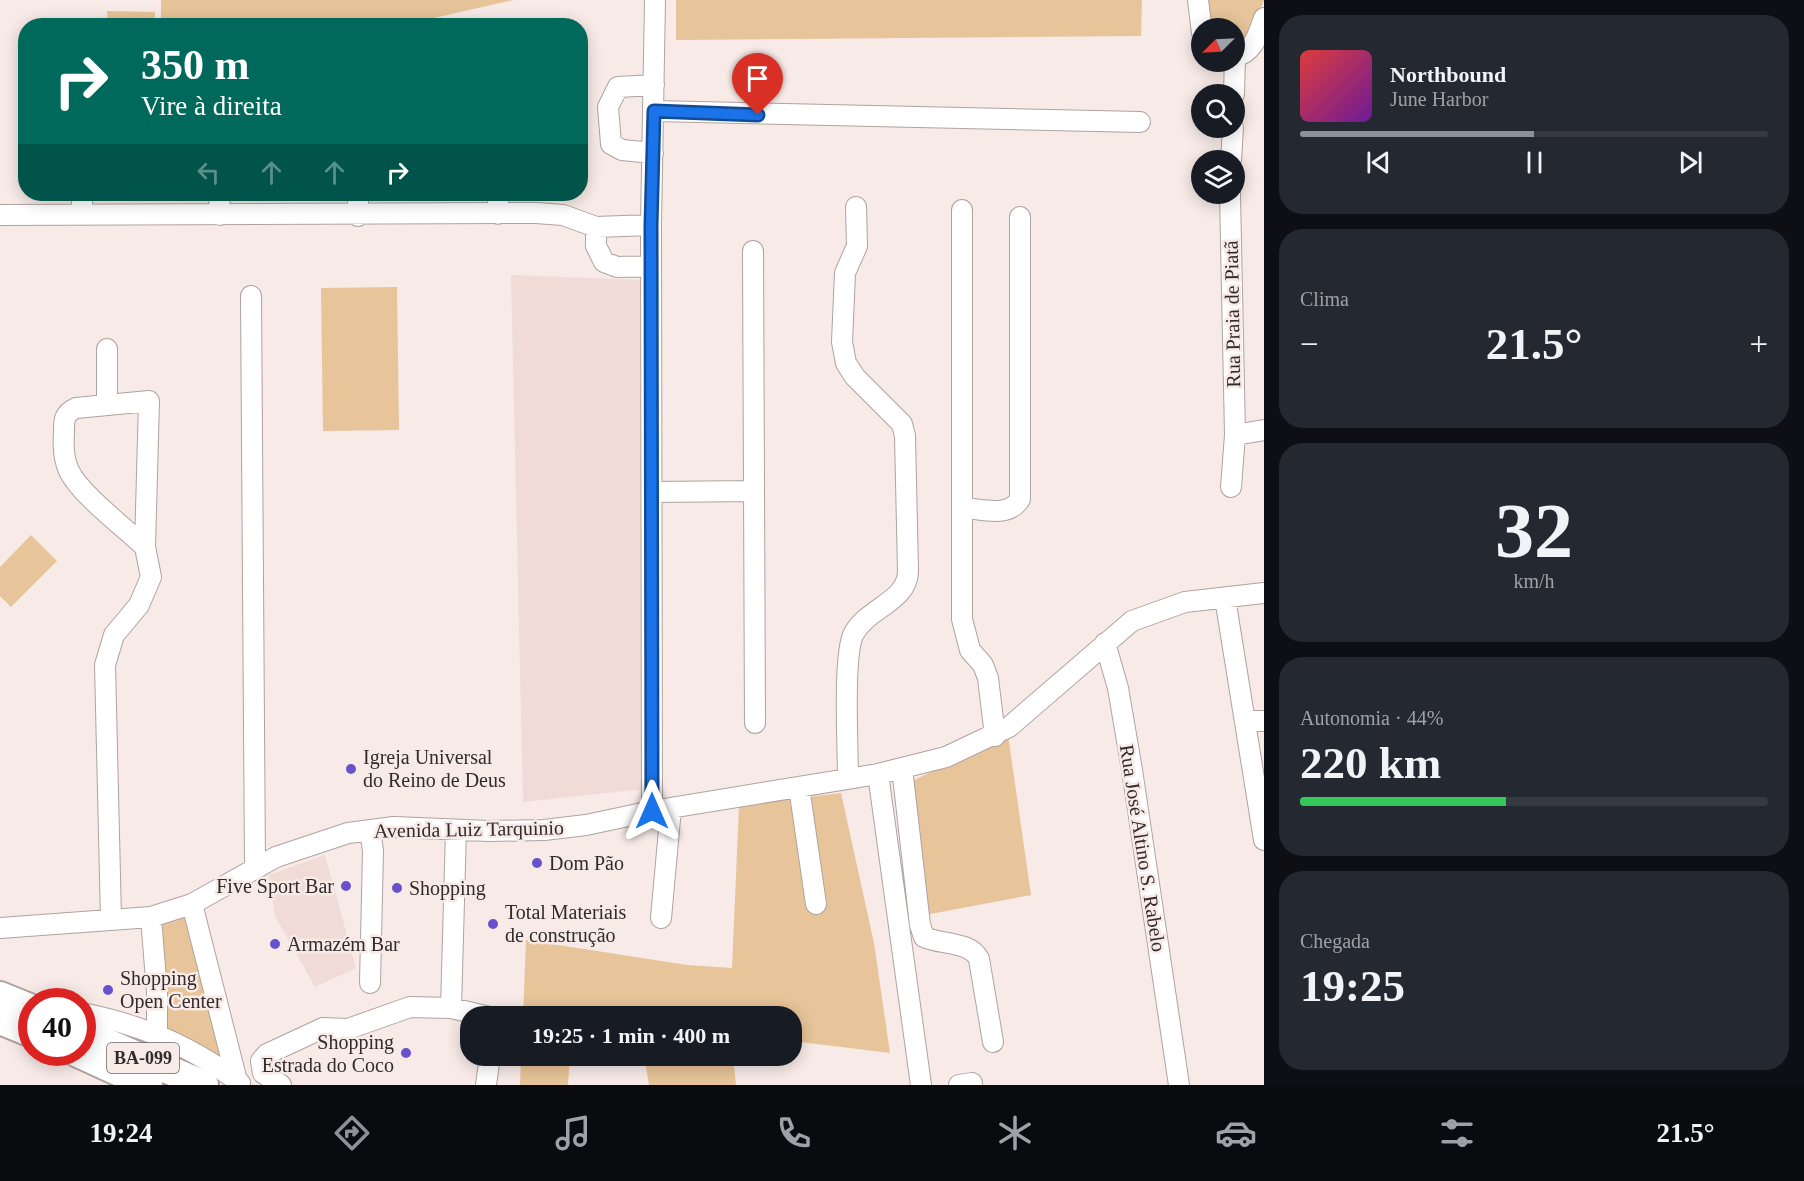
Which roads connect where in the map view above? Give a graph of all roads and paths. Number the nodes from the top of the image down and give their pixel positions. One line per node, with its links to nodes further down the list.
1 (655, 0): 6 (street)
2 (1198, 0): 3 (street)
3 (1200, 18)
4 (1264, 18): 5 (street)
5 (1245, 54)
6 (654, 85): 7 (street); 9 (street)
7 (654, 111): 8 (street); 9 (street)
8 (1140, 122)
9 (652, 153): 23 (street)
10 (82, 201): 20 (street)
11 (219, 201): 17 (street)
12 (358, 201): 21 (street)
13 (498, 201): 18 (street)
14 (1230, 204): 31 (street, Rua Praia de Piatã)
15 (856, 207): 45 (street)
16 (962, 210): 35 (street)
17 (220, 214): 20 (street); 21 (street)
18 (498, 214): 21 (street); 24 (street)
19 (0, 215): 20 (street)
20 (82, 215)
21 (358, 216)
22 (1020, 217): 35 (street)
23 (651, 225): 24 (street); 26 (street)
24 (596, 227): 26 (street)
25 (753, 251): 33 (street)
26 (651, 266): 34 (street)
27 (251, 296): 51 (street)
28 (106, 349): 29 (street)
29 (107, 405): 36 (street); 36 (street)
30 (1264, 430): 31 (street)
31 (1235, 435): 32 (street, Rua Praia de Piatã)
32 (1231, 487)
33 (754, 491): 34 (street); 41 (street)
34 (652, 492): 47 (street)
35 (964, 508): 42 (street)
36 (145, 547): 56 (street)
37 (1264, 593): 38 (street, Avenida Luiz Tarquinio)
38 (1225, 598): 39 (street, Avenida Luiz Tarquinio); 40 (street)
39 (1105, 643): 42 (street, Avenida Luiz Tarquinio); 75 (street, Rua José Altino S. Rabelo)
40 (1255, 721): 50 (street)
41 (755, 723)
42 (995, 736): 43 (street, Avenida Luiz Tarquinio)
43 (902, 768): 44 (street, Avenida Luiz Tarquinio); 63 (street)
44 (878, 774): 45 (street, Avenida Luiz Tarquinio); 74 (street)
45 (848, 778): 46 (street, Avenida Luiz Tarquinio)
46 (799, 787): 47 (street, Avenida Luiz Tarquinio); 53 (street)
47 (661, 809): 49 (street, Avenida Luiz Tarquinio); 55 (street)
48 (370, 830): 49 (street, Avenida Luiz Tarquinio); 51 (street, Avenida Luiz Tarquinio); 58 (street)
49 (456, 830): 59 (street)
50 (1264, 840)
51 (255, 867): 52 (street, Avenida Luiz Tarquinio)
52 (192, 904): 54 (street, Avenida Luiz Tarquinio); 68 (street)
53 (816, 904)
54 (151, 917): 56 (street, Avenida Luiz Tarquinio); 62 (street)
55 (661, 918)
56 (111, 919): 57 (street, Avenida Luiz Tarquinio)
57 (0, 928)
58 (370, 984)
59 (451, 1008): 60 (street); 72 (street)
60 (460, 1010)
61 (96, 1015): 62 (street)
62 (157, 1035): 68 (street)
63 (993, 1042)
64 (96, 1051): 71 (highway, BA-099)
65 (96, 1055): 70 (highway, BA-099)
66 (96, 1062): 69 (street)
67 (489, 1066): 73 (street)
68 (239, 1083)
69 (117, 1085)
70 (148, 1085)
71 (204, 1085)
72 (281, 1085)
73 (486, 1085)
74 (921, 1085)
75 (1179, 1085)

